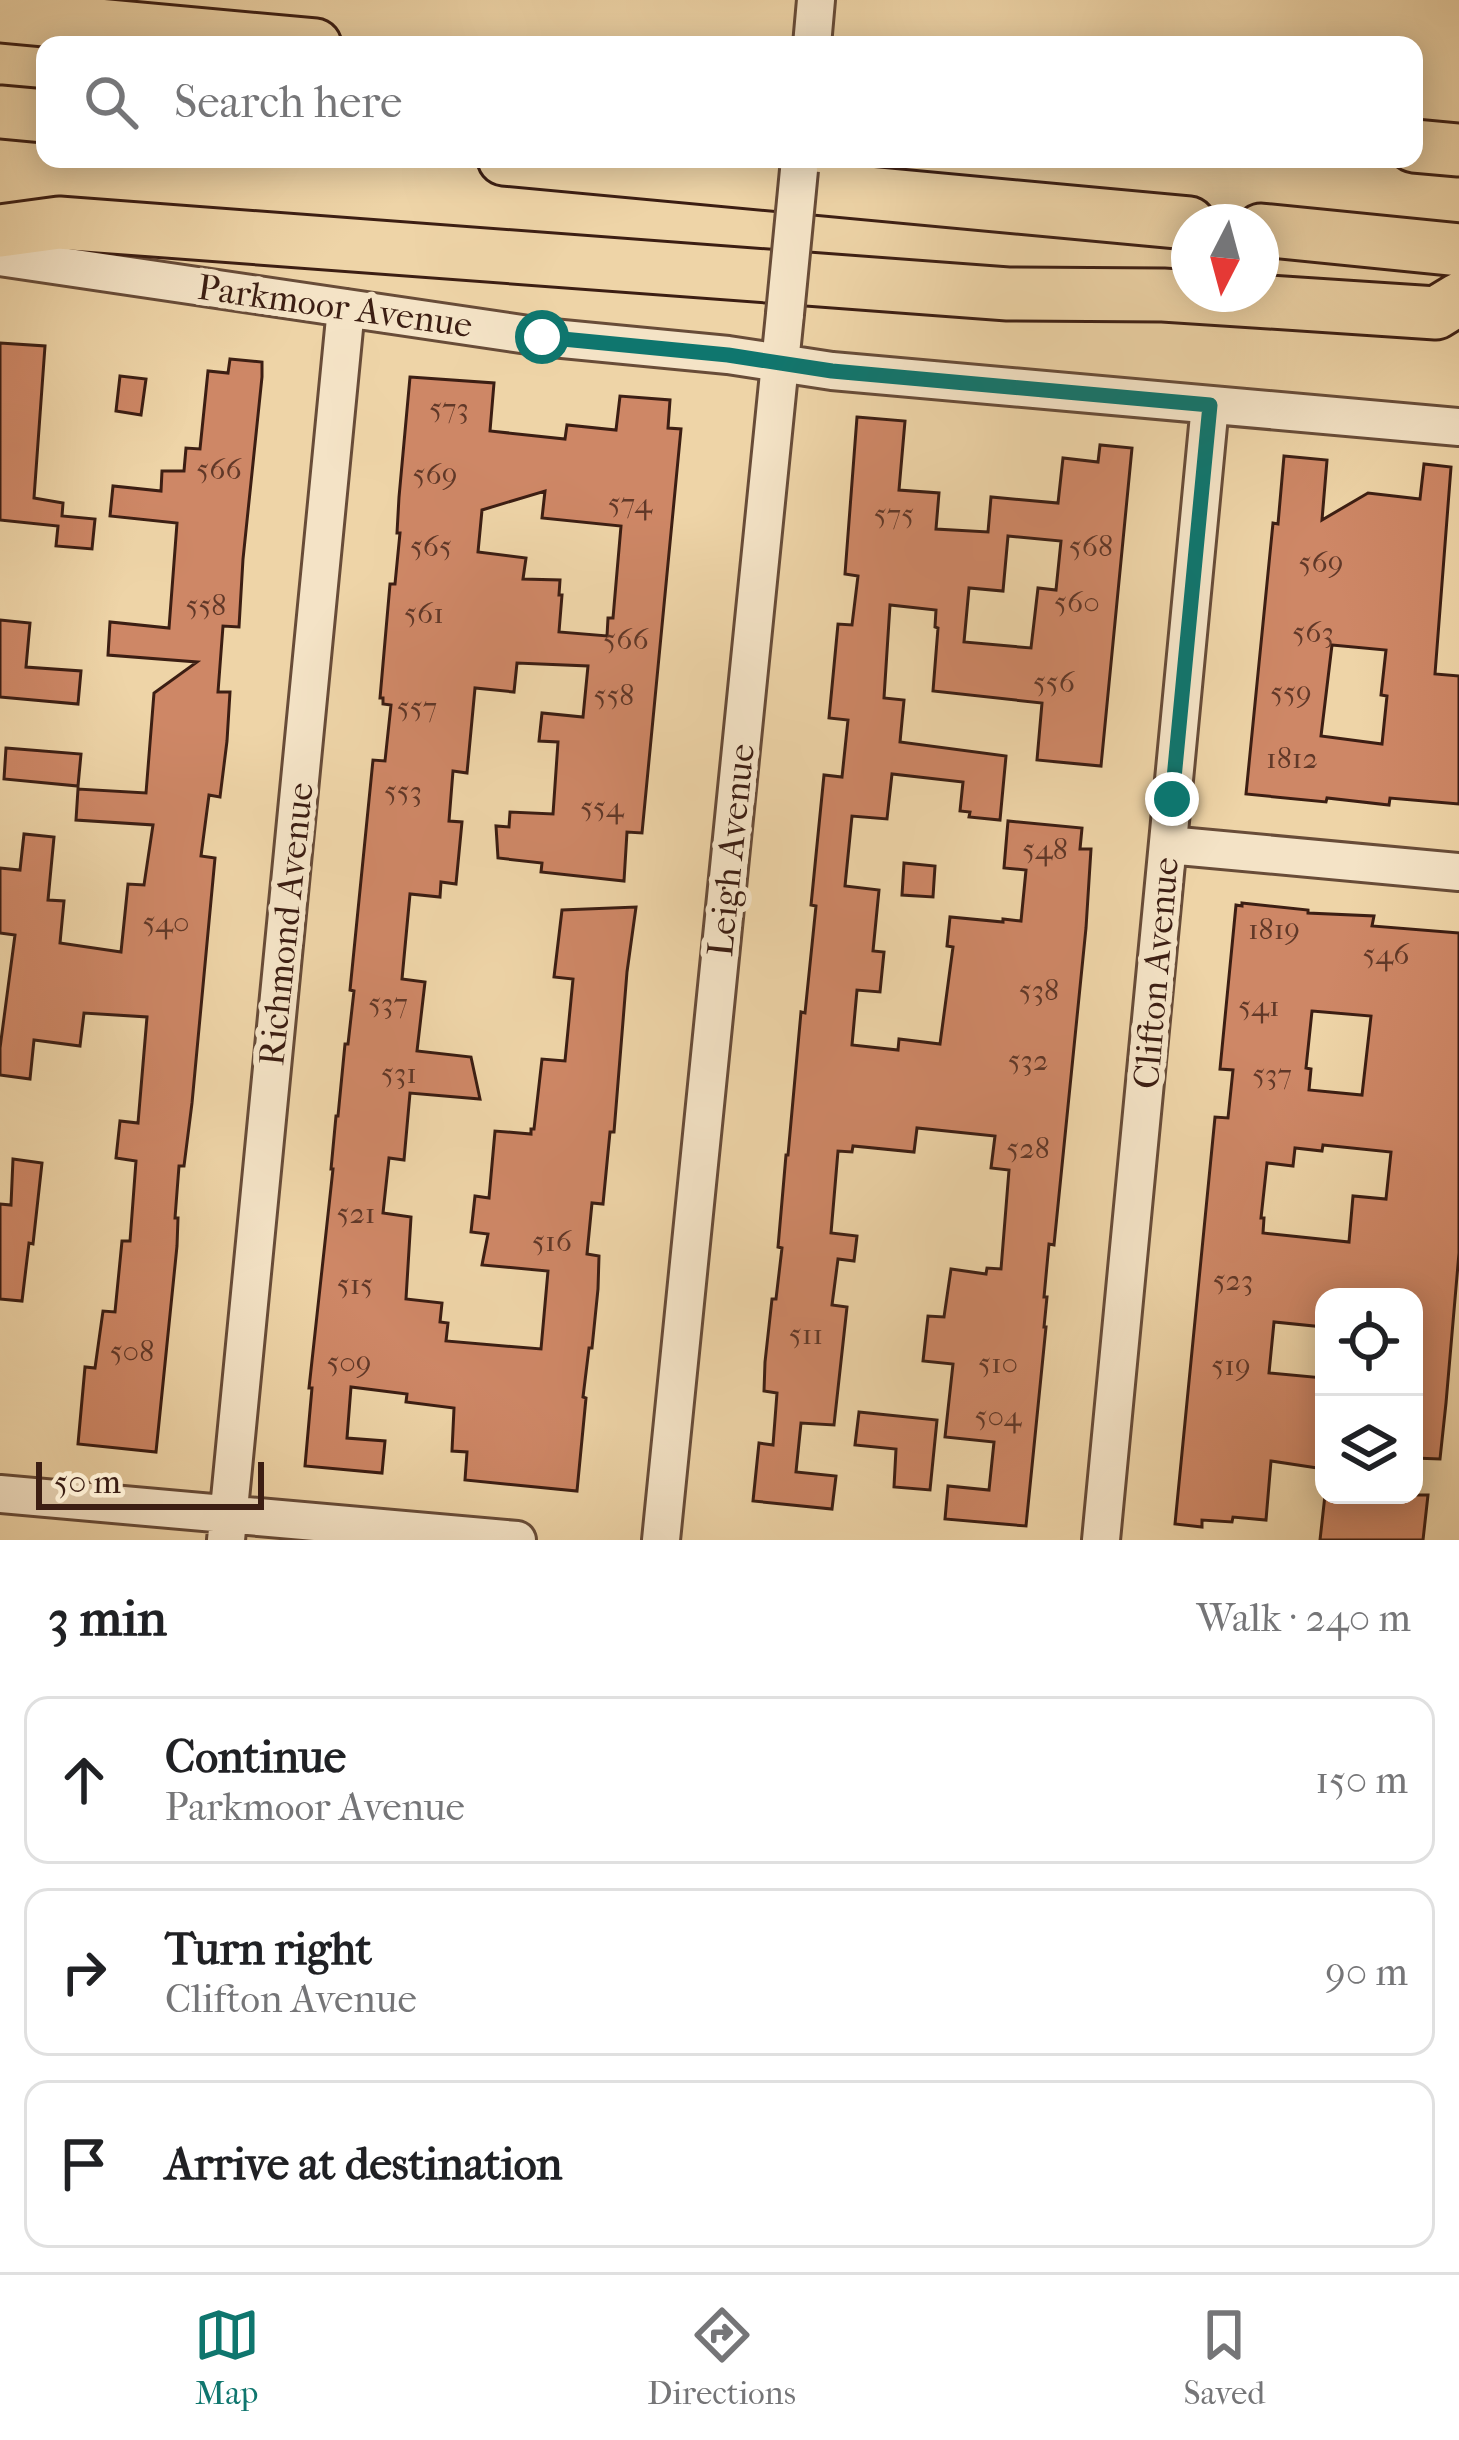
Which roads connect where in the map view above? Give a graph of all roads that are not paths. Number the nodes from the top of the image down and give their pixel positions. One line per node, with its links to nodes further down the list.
1 (816, 0): 4 (street)
2 (0, 16): 3 (highway)
3 (217, 36)
4 (813, 36)
5 (0, 112): 6 (highway)
6 (36, 115)
7 (1423, 147): 8 (highway)
8 (1459, 150)
9 (600, 168): 11 (highway)
10 (799, 168): 18 (street, Leigh Avenue, bridge)
11 (1171, 221)
12 (0, 231): 16 (highway)
13 (1279, 232): 14 (highway)
14 (1459, 250)
15 (0, 257): 17 (street, Parkmoor Avenue)
16 (1459, 298)
17 (346, 308): 18 (street, Parkmoor Avenue); 24 (street, Richmond Avenue)
18 (780, 363): 19 (street, Parkmoor Avenue); 26 (street, Leigh Avenue)
19 (1210, 405): 20 (street, Parkmoor Avenue); 21 (street, Clifton Avenue)
20 (1459, 428)
21 (1168, 845): 22 (street); 27 (street, Clifton Avenue)
22 (1459, 872)
23 (0, 1494): 24 (street)
24 (227, 1527): 25 (street)
25 (517, 1540)
26 (661, 1540)
27 (1101, 1540)

